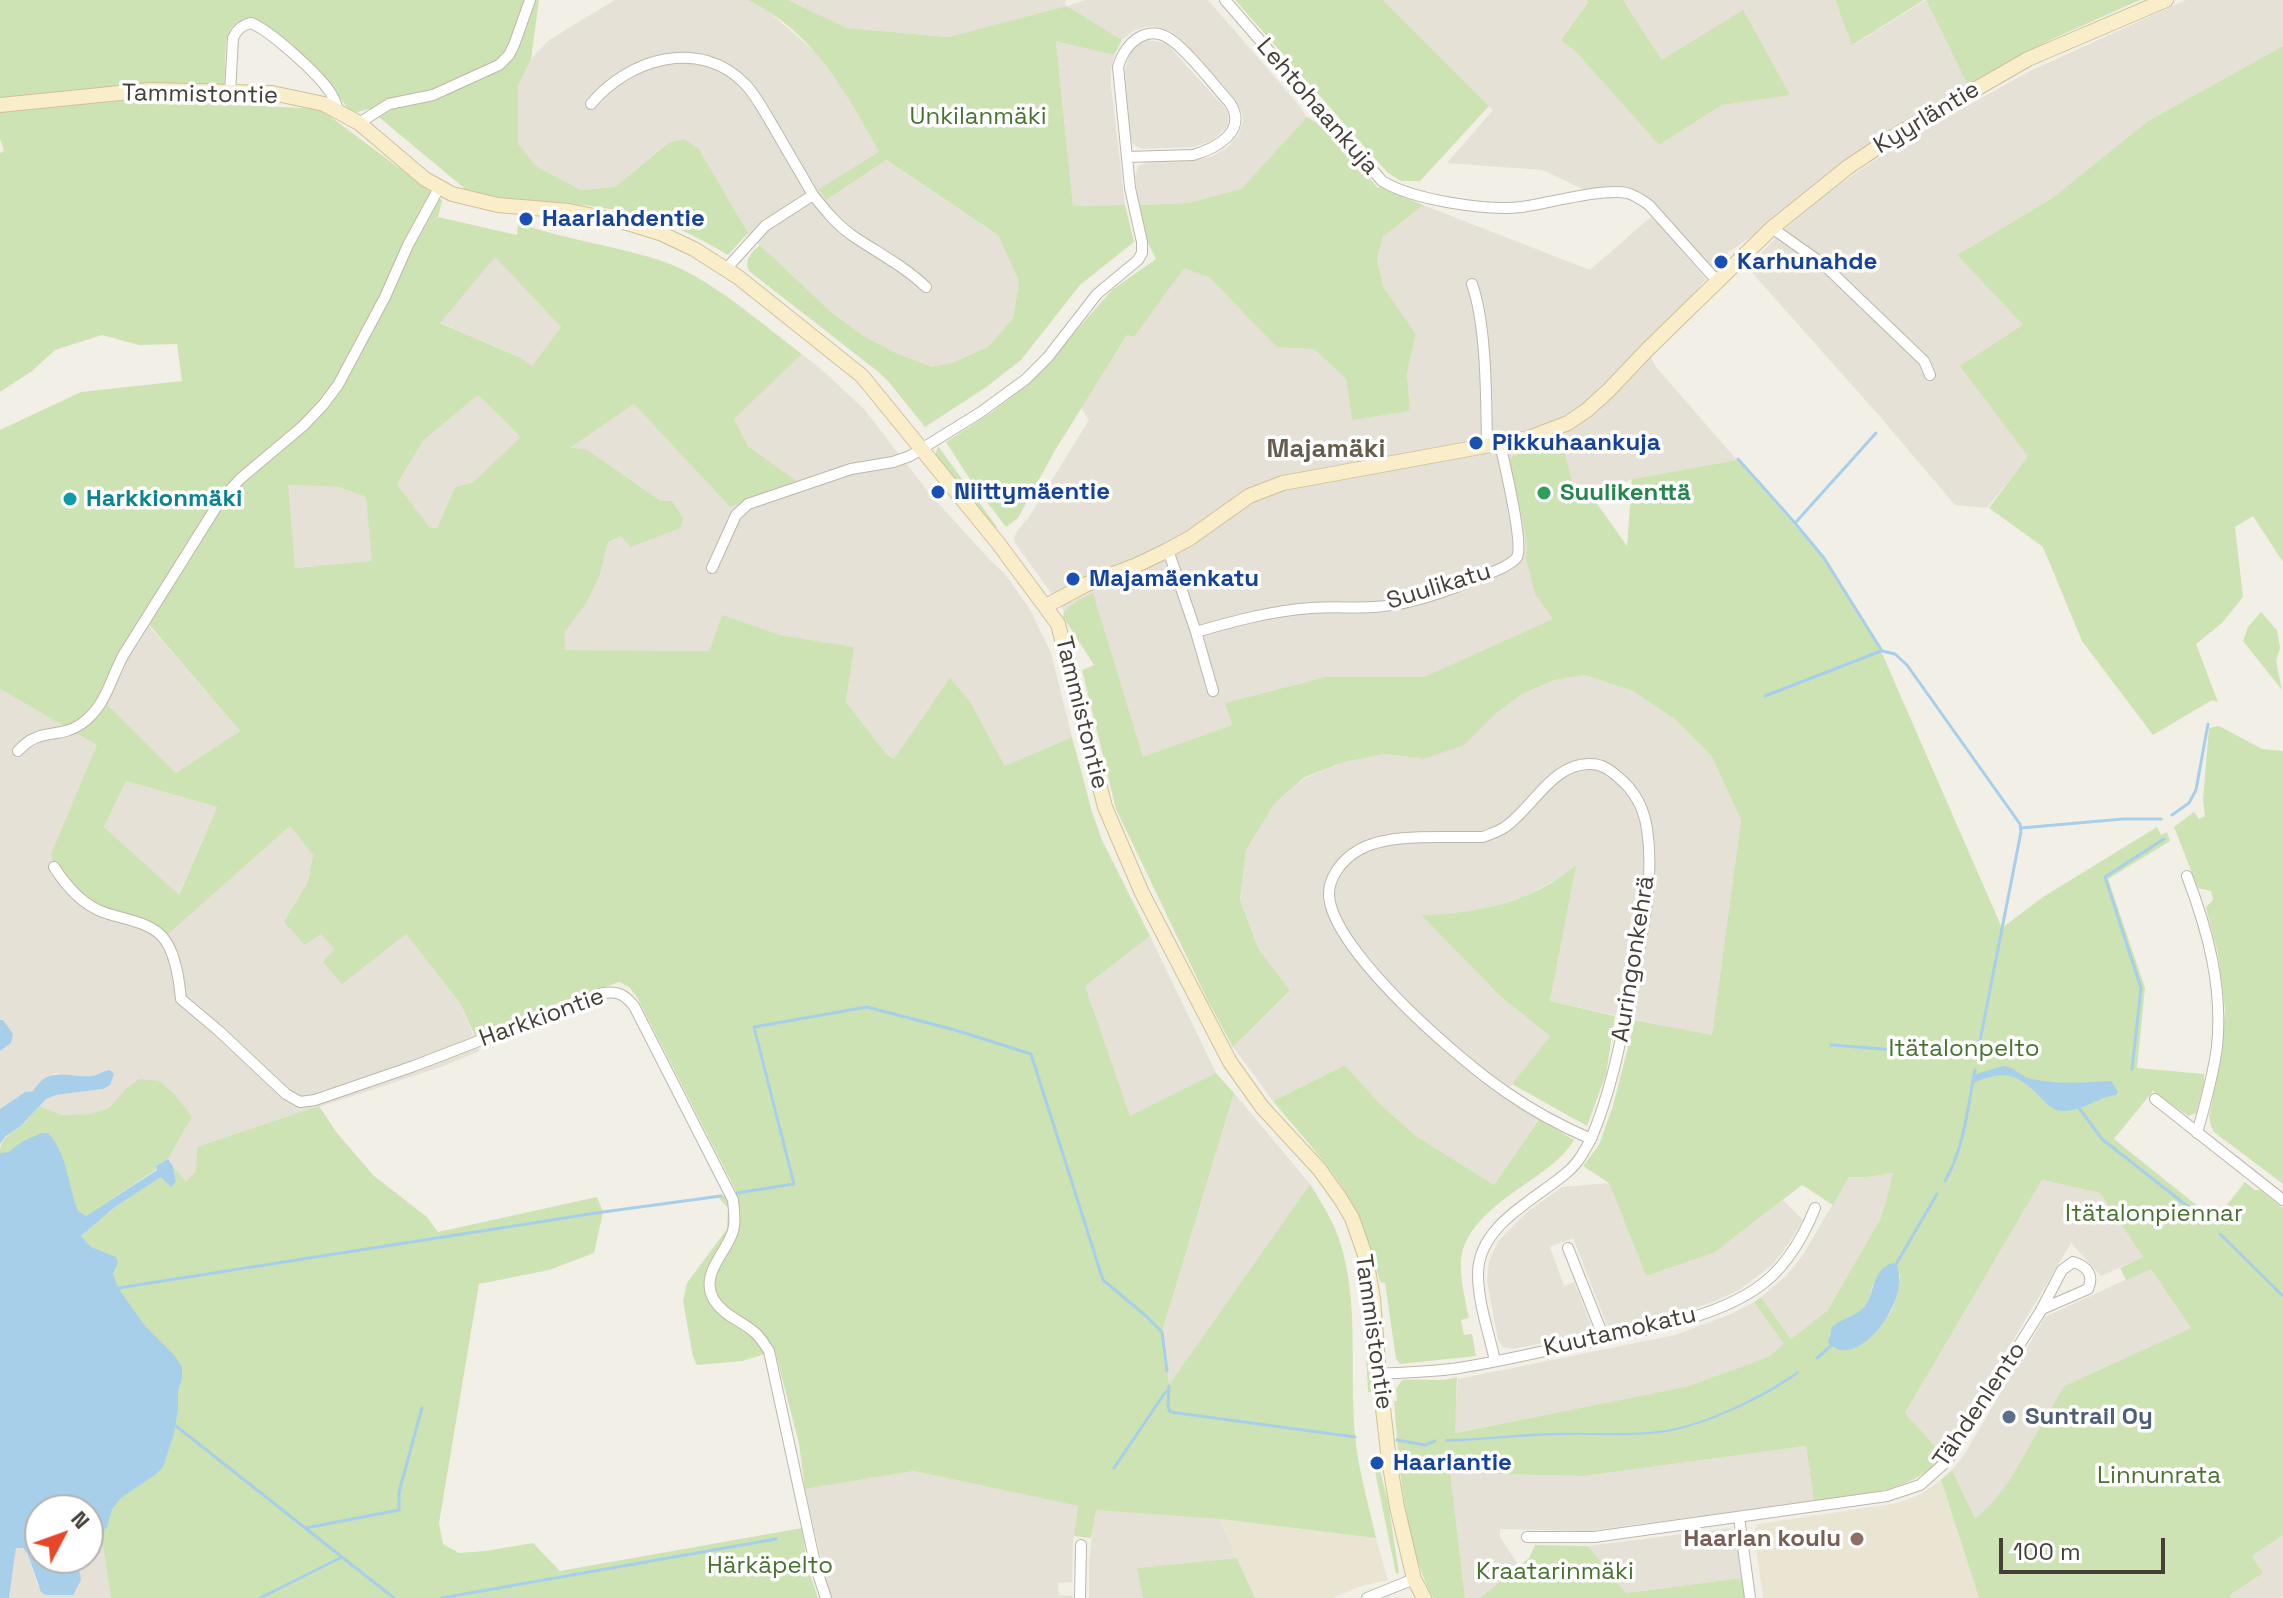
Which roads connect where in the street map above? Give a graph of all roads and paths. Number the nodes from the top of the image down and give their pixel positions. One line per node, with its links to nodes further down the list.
1 (530, 0): 8 (street)
2 (1225, 0): 14 (street, Lehtohaankuja)
3 (2166, 0): 12 (street, Kyyrläntie)
4 (230, 93): 6 (street, Tammistontie); 7 (street, Tammistontie); 7 (street)
5 (591, 104): 11 (street)
6 (0, 105)
7 (338, 110): 8 (street, Tammistontie)
8 (359, 123): 10 (street, Tammistontie)
9 (1127, 157): 9 (street); 19 (street)
10 (439, 188): 13 (street, Tammistontie); 25 (street)
11 (813, 195): 13 (street); 16 (street)
12 (1772, 228): 14 (street, Kyyrläntie); 17 (street)
13 (726, 269): 19 (street, Tammistontie)
14 (1717, 281): 18 (street)
15 (1472, 284): 18 (street)
16 (926, 287)
17 (1930, 375)
18 (1494, 444): 20 (street); 23 (street, Suulikatu)
19 (922, 448): 21 (street); 22 (street, Tammistontie)
20 (1168, 550): 22 (street); 23 (street)
21 (712, 568)
22 (1046, 606): 37 (street, Tammistontie)
23 (1196, 632): 24 (street)
24 (1213, 691)
25 (18, 751)
26 (54, 867): 42 (street, Harkkiontie)
27 (2187, 876): 29 (street)
28 (2155, 1099): 29 (street)
29 (2197, 1133): 31 (street)
30 (1591, 1139): 30 (street, Auringonkehrä); 36 (street, Auringonkehrä)
31 (2283, 1200)
32 (1815, 1208): 35 (street, Kuutamokatu)
33 (1568, 1248): 35 (street)
34 (2042, 1309): 34 (street, Tähdenlento); 38 (street, Tähdenlento)
35 (1604, 1338): 36 (street, Kuutamokatu)
36 (1495, 1361): 37 (street, Kuutamokatu)
37 (1379, 1374): 41 (street, Tammistontie)
38 (1739, 1517): 39 (street, Tähdenlento); 46 (street)
39 (1527, 1537)
40 (1081, 1545): 43 (street)
41 (1414, 1579): 44 (street); 45 (street, Tammistontie)
42 (826, 1598)
43 (1080, 1598)
44 (1367, 1598)
45 (1424, 1598)
46 (1750, 1598)

